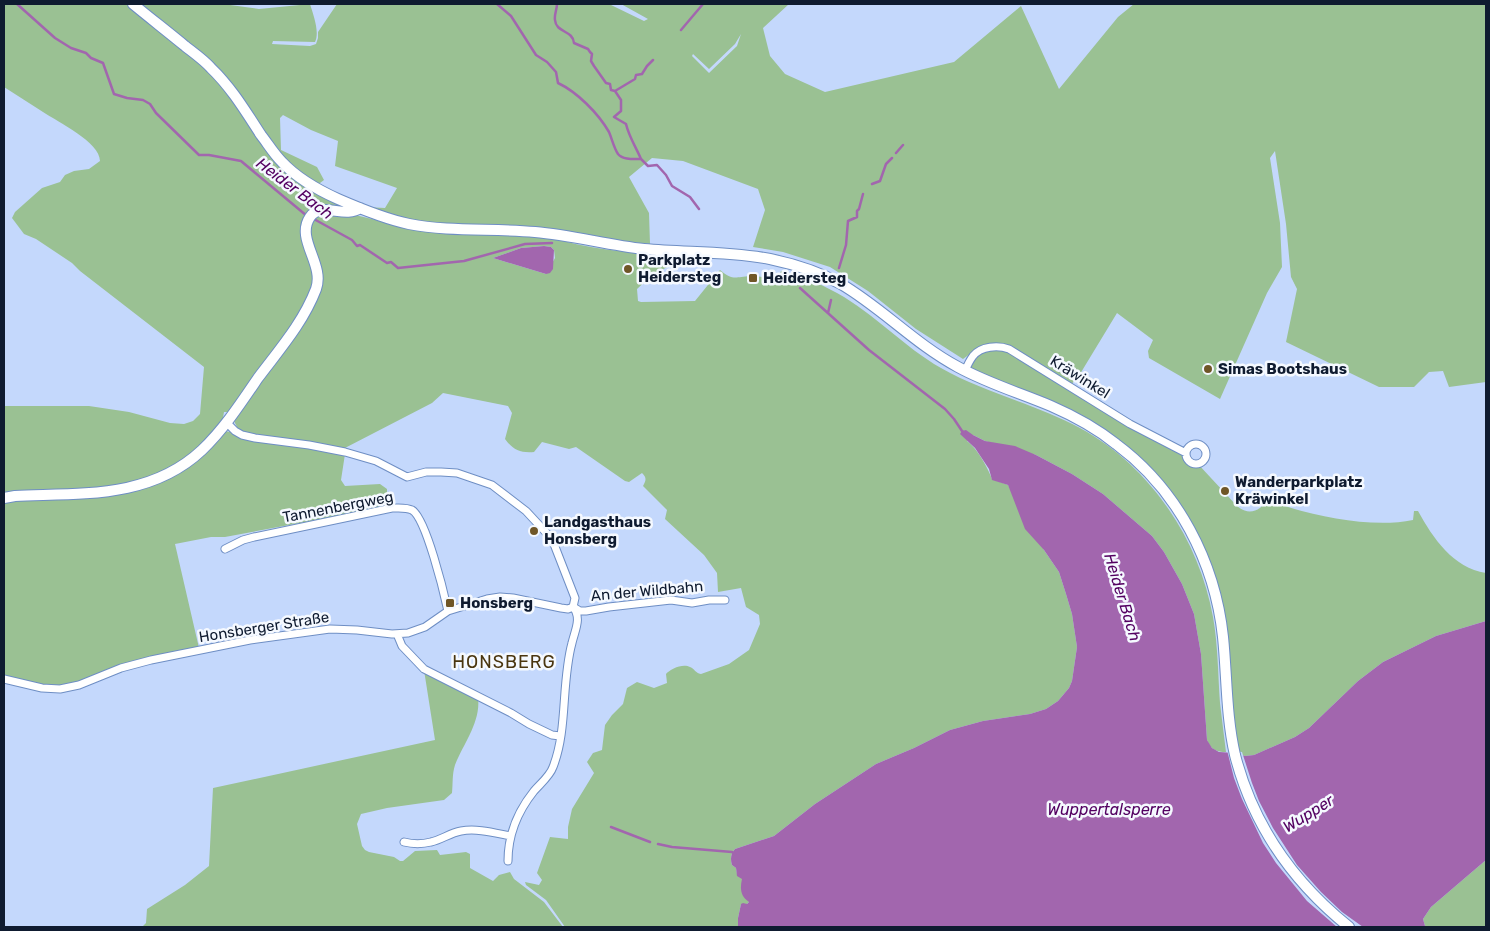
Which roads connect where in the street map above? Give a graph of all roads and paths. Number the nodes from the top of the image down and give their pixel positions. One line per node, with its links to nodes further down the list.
1 (133, 4): 2 (main road)
2 (360, 208): 3 (main road); 4 (main road)
3 (965, 371): 5 (street, Kräwinkel); 17 (main road)
4 (226, 422): 6 (main road); 9 (street)
5 (1186, 453)
6 (4, 498)
7 (225, 549): 10 (street, Tannenbergweg)
8 (725, 600): 9 (street, An der Wildbahn)
9 (573, 607): 10 (street, Honsberger Straße); 13 (street)
10 (448, 611): 11 (street, Honsberger Straße)
11 (397, 634): 12 (street, Honsberger Straße); 13 (street)
12 (4, 679)
13 (560, 736): 14 (street)
14 (511, 836): 15 (street); 16 (street)
15 (404, 842)
16 (508, 861)
17 (1349, 927)

